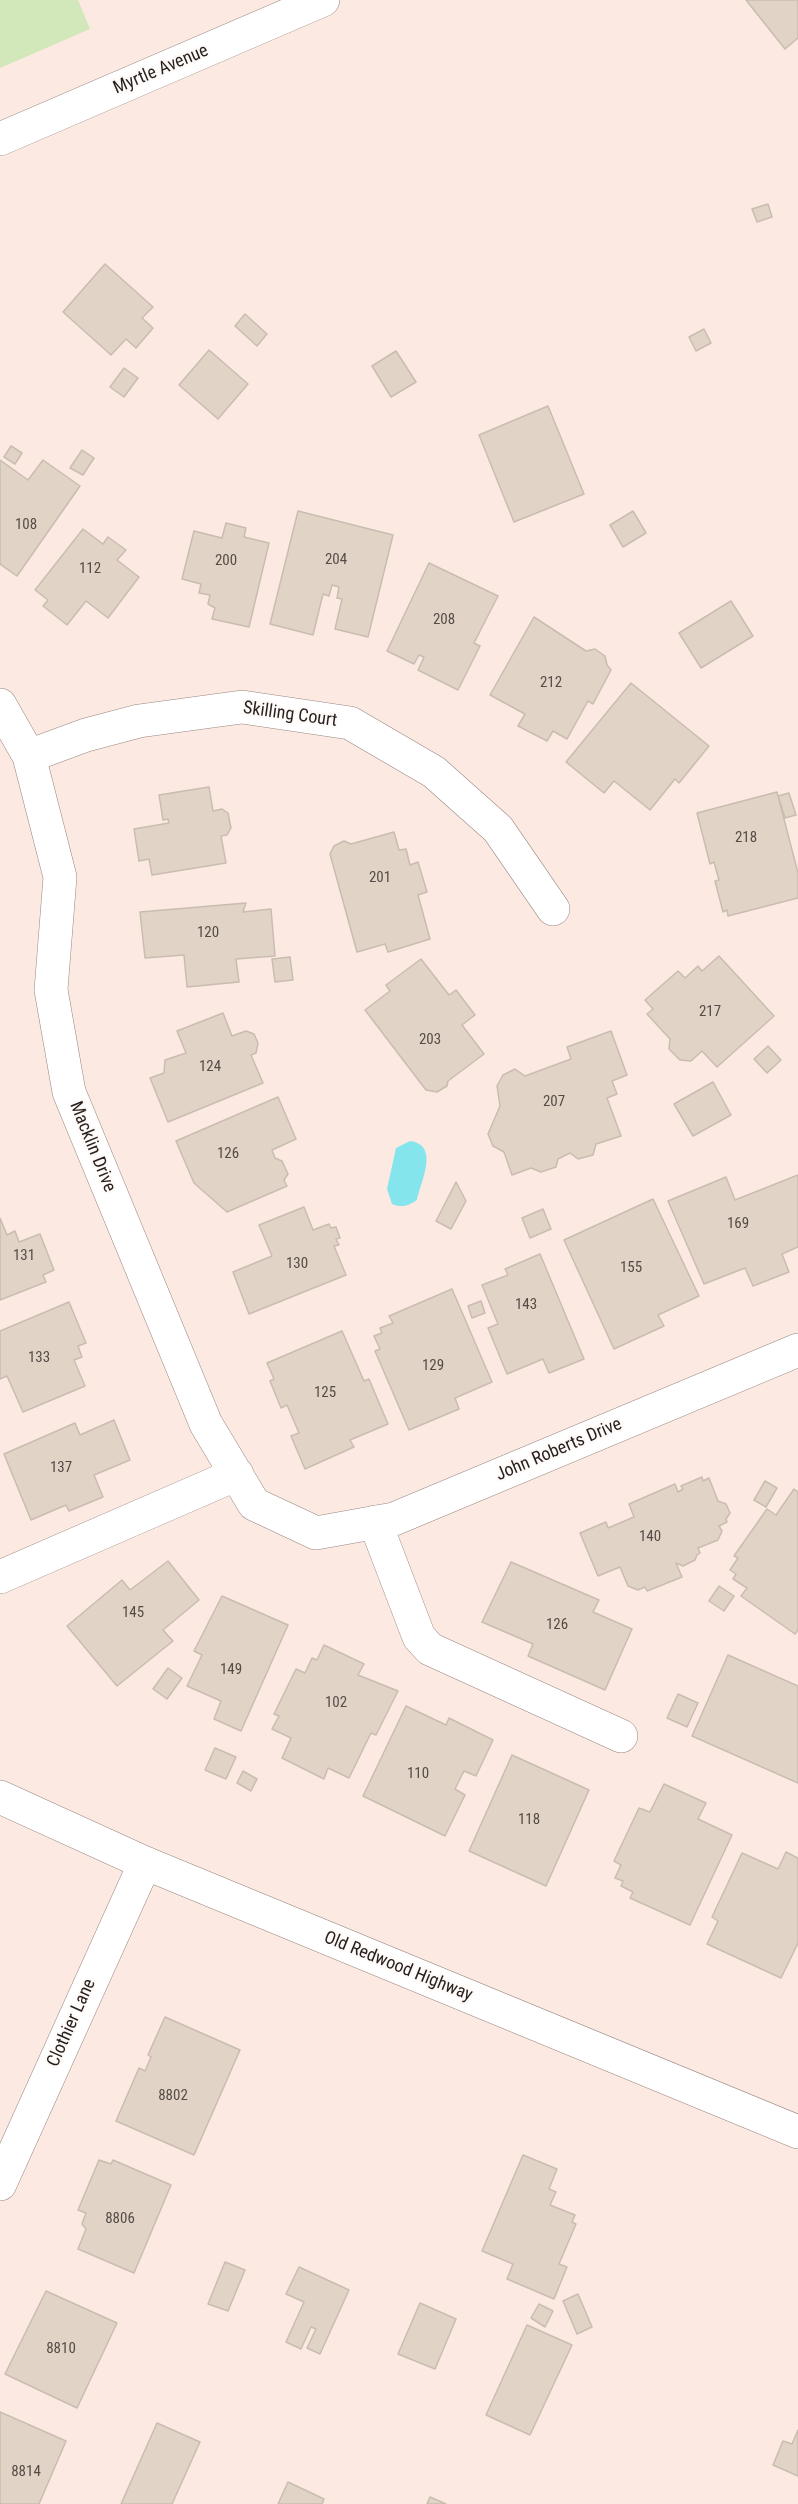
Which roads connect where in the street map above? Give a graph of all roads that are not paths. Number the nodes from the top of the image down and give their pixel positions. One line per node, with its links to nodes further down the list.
1 (323, 0): 2 (street, Myrtle Avenue)
2 (0, 139)
3 (0, 705): 4 (street, Macklin Drive)
4 (29, 756): 5 (street, Skilling Court); 7 (street, Macklin Drive)
5 (553, 909)
6 (798, 1350): 8 (street, John Roberts Drive)
7 (237, 1474): 9 (street, Macklin Drive); 10 (street)
8 (375, 1522): 9 (street, John Roberts Drive); 11 (street)
9 (316, 1533)
10 (0, 1577)
11 (621, 1736)
12 (0, 1797): 13 (street, Old Redwood Highway)
13 (145, 1863): 14 (street, Old Redwood Highway); 15 (street, Clothier Lane)
14 (798, 2132)
15 (0, 2184)

